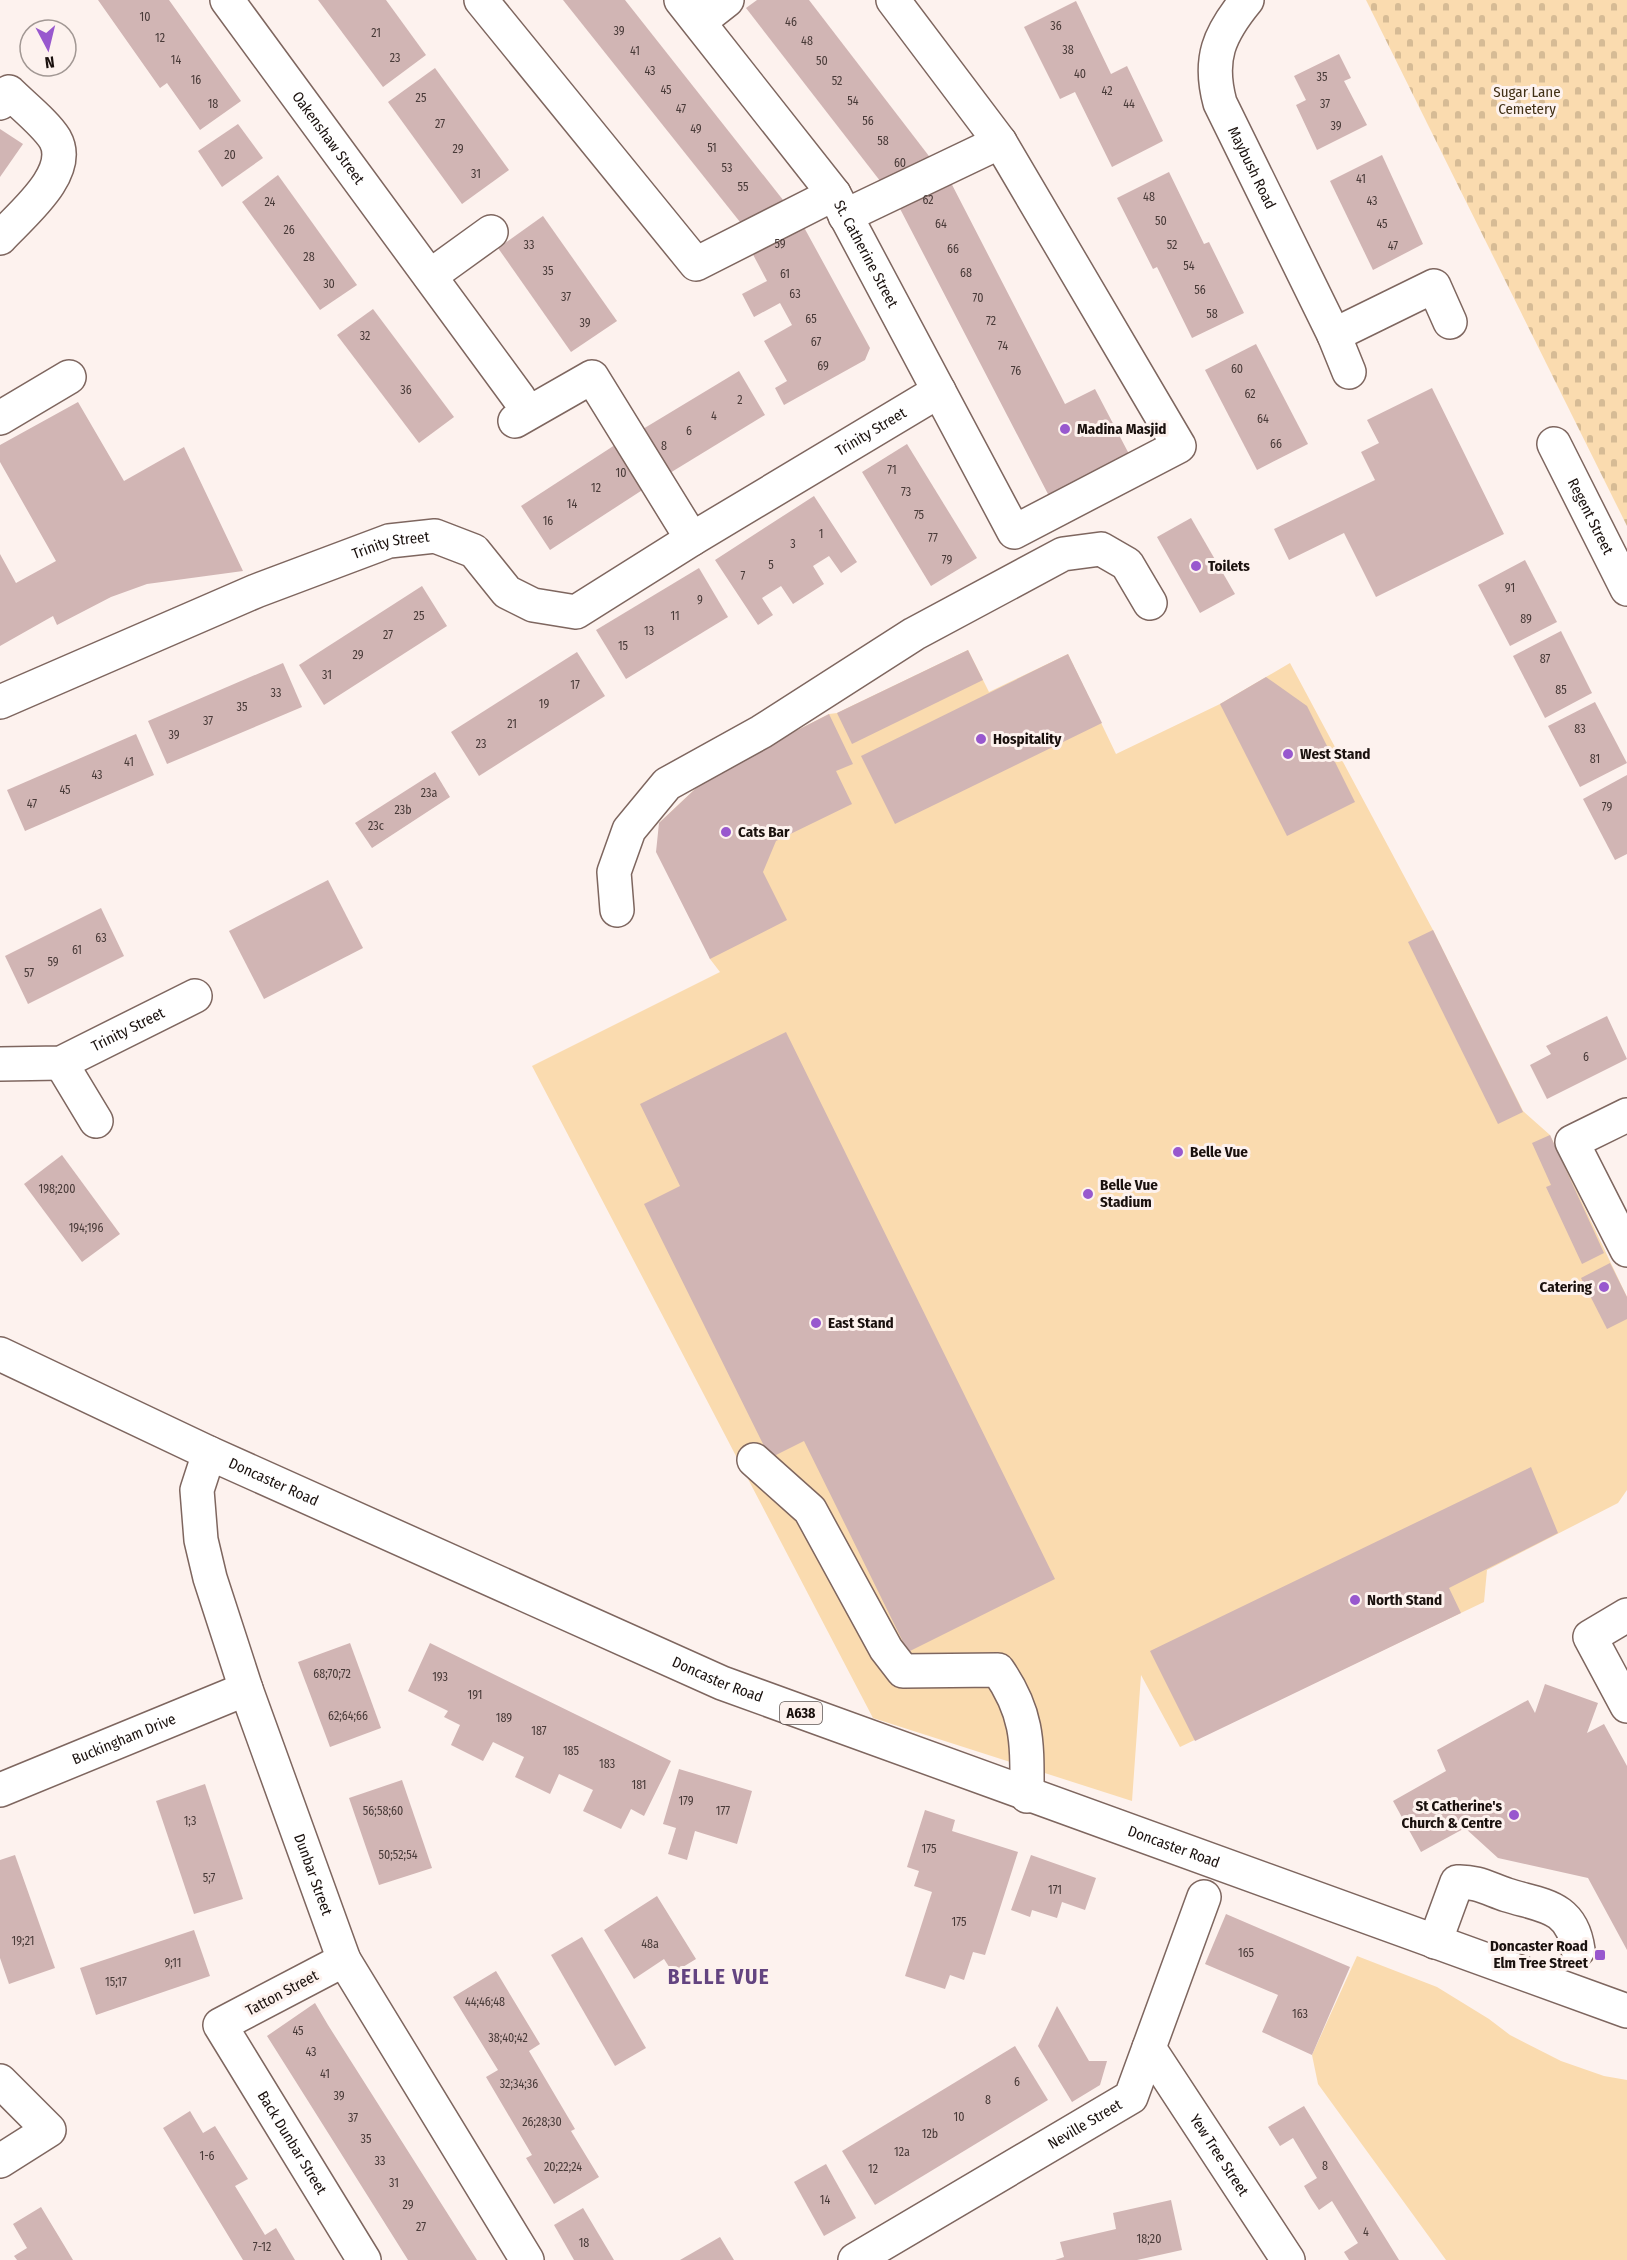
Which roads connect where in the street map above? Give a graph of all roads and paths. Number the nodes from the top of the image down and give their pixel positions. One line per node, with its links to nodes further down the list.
1 (227, 0): 12 (main road, Oakenshaw Street)
2 (481, 0): 9 (main road)
3 (727, 0): 6 (main road)
4 (893, 0): 8 (main road)
5 (1246, 0): 14 (main road, Maybush Road)
6 (690, 11): 9 (main road, St. Catherine Street)
7 (0, 103): 11 (main road)
8 (1000, 142): 9 (main road); 17 (main road, St. Catherine Street)
9 (839, 205): 17 (main road, St. Catherine Street)
10 (491, 232): 12 (main road)
11 (0, 238)
12 (430, 276): 20 (main road, Oakenshaw Street)
13 (1450, 322): 14 (main road)
14 (1334, 334): 15 (main road, Maybush Road)
15 (1349, 372)
16 (69, 377): 18 (main road)
17 (939, 391): 20 (main road, Trinity Street)
18 (0, 418)
19 (1554, 444): 21 (main road, Regent Street)
20 (692, 539): 23 (main road, Trinity Street)
21 (1627, 589)
22 (1150, 603): 24 (main road)
23 (0, 702)
24 (617, 910)
25 (195, 996): 26 (main road, Trinity Street)
26 (61, 1063): 27 (main road, Trinity Street); 29 (main road)
27 (0, 1064)
28 (1627, 1115): 30 (main road)
29 (96, 1121)
30 (1627, 1250)
31 (0, 1354): 32 (main road, Doncaster Road / A638)
32 (209, 1453): 35 (main road, Dunbar Street); 38 (main road, Doncaster Road / A638)
33 (754, 1460): 38 (main road)
34 (1627, 1615): 36 (main road)
35 (246, 1689): 37 (main road, Buckingham Drive); 42 (main road, Dunbar Street)
36 (1627, 1706)
37 (0, 1790)
38 (1028, 1796): 40 (main road, Doncaster Road / A638)
39 (1204, 1897): 45 (main road, Neville Street)
40 (1435, 1942): 41 (main road); 43 (main road, Doncaster Road / A638)
41 (1578, 1950)
42 (344, 1960): 44 (main road, Tatton Street); 49 (main road, Dunbar Street)
43 (1627, 2011)
44 (220, 2025): 48 (main road, Back Dunbar Street)
45 (1149, 2048): 50 (main road, Neville Street); 51 (main road, Yew Tree Street)
46 (0, 2081): 47 (main road)
47 (0, 2161)
48 (364, 2260)
49 (527, 2260)
50 (855, 2260)
51 (1288, 2260)

